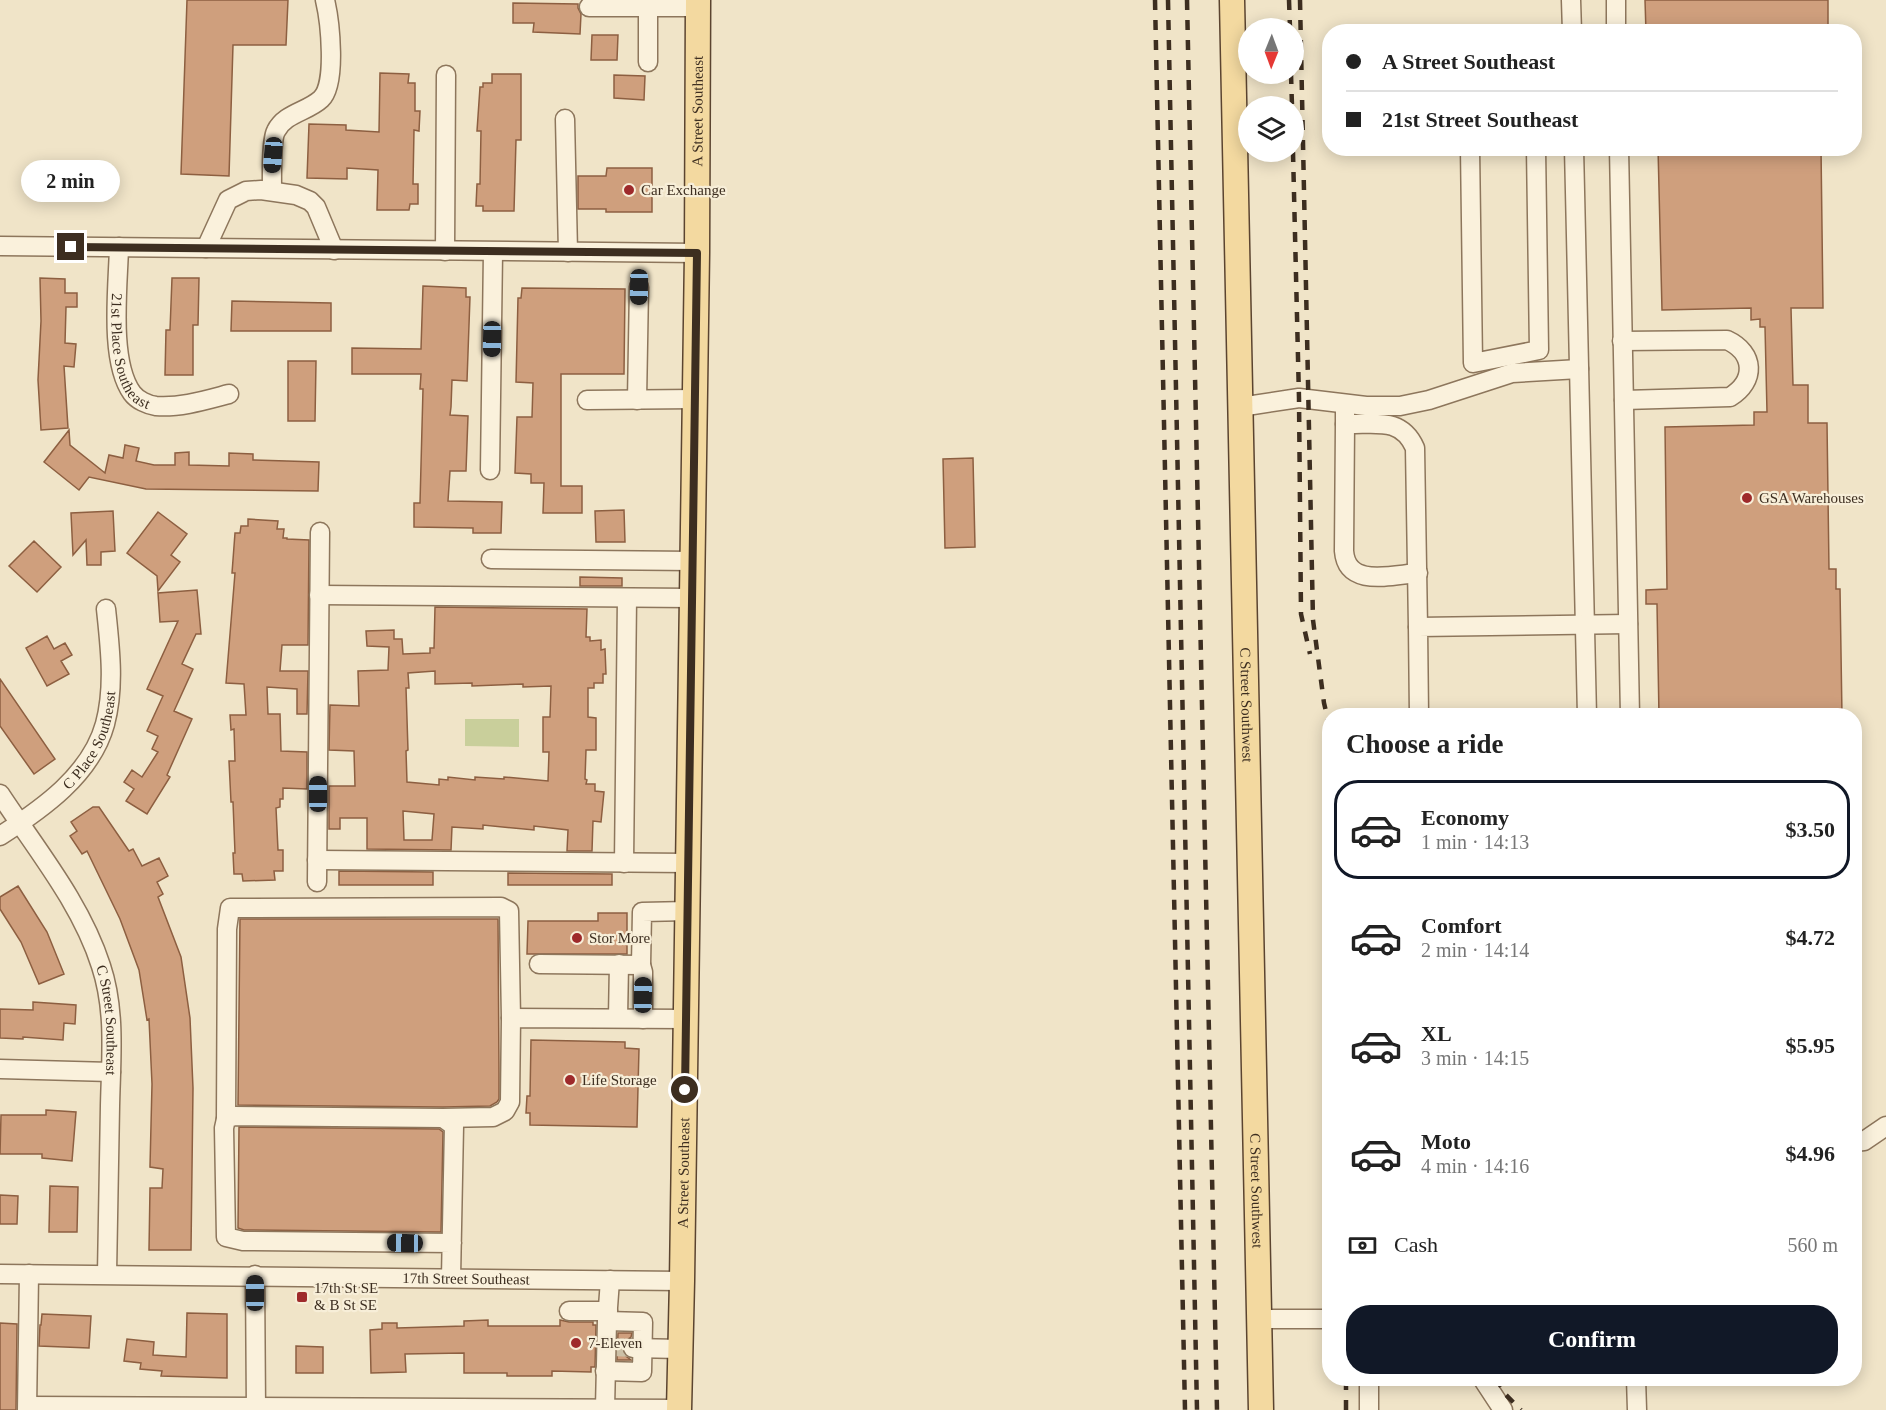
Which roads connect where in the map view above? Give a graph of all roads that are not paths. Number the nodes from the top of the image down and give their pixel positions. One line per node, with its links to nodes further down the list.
1 (325, 0): 17 (street)
2 (1232, 0): 35 (main road, C Street Southwest)
3 (1571, 0): 8 (street)
4 (1616, 0): 9 (street)
5 (698, 3): 7 (street); 25 (main road, A Street Southeast)
6 (589, 7): 7 (street)
7 (648, 7): 10 (street)
8 (1572, 24)
9 (1616, 24)
10 (648, 62)
11 (446, 75): 22 (street)
12 (566, 119): 24 (street)
13 (1470, 156): 14 (street)
14 (1536, 156)
15 (1574, 156): 28 (street)
16 (1619, 156): 27 (street)
17 (272, 191): 20 (street); 21 (street)
18 (0, 246): 19 (street)
19 (119, 248): 20 (street); 29 (street, 21st Place Southeast)
20 (206, 248): 21 (street)
21 (334, 250): 22 (street)
22 (445, 251): 23 (street)
23 (493, 252): 24 (street); 37 (street)
24 (568, 252): 25 (street)
25 (697, 253): 30 (main road, A Street Southeast)
26 (639, 287): 32 (street)
27 (1622, 341): 33 (street); 33 (street)
28 (1579, 369): 34 (street); 47 (street)
29 (229, 394)
30 (695, 399): 32 (street); 40 (main road, A Street Southeast)
31 (587, 400): 32 (street)
32 (637, 400)
33 (1624, 400): 46 (street)
34 (1345, 404): 35 (street); 36 (street)
35 (1240, 407): 83 (main road, C Street Southwest)
36 (1345, 424): 41 (street); 41 (street)
37 (490, 470)
38 (320, 532): 42 (street)
39 (491, 560): 40 (street)
40 (693, 561): 44 (main road, A Street Southeast)
41 (1418, 573): 48 (street)
42 (319, 595): 43 (street); 55 (street)
43 (627, 598): 44 (street); 56 (street)
44 (692, 598): 57 (main road, A Street Southeast)
45 (106, 609): 53 (street, C Place Southeast)
46 (1628, 624): 47 (street); 51 (street)
47 (1585, 625): 48 (street); 50 (street)
48 (1418, 627): 49 (street)
49 (1419, 708)
50 (1587, 708)
51 (1630, 708)
52 (0, 794): 53 (street, C Street Southeast)
53 (19, 824): 54 (street, C Place Southeast); 68 (street, C Street Southeast)
54 (0, 836)
55 (317, 860): 56 (street); 58 (street)
56 (624, 863): 57 (street)
57 (688, 863): 59 (main road, A Street Southeast)
58 (317, 882)
59 (688, 911): 62 (street); 66 (main road, A Street Southeast)
60 (539, 964): 61 (street)
61 (619, 964): 62 (street); 64 (street)
62 (641, 964): 65 (street)
63 (511, 1018): 64 (street); 69 (street); 70 (street)
64 (618, 1018): 65 (street)
65 (643, 1019): 66 (street)
66 (686, 1019): 80 (main road, A Street Southeast)
67 (0, 1069): 68 (street)
68 (111, 1072): 76 (street, C Street Southeast)
69 (444, 1118): 70 (street); 73 (street)
70 (226, 1119): 73 (street)
71 (1886, 1126): 72 (street)
72 (1862, 1141)
73 (452, 1243): 78 (street)
74 (0, 1274): 75 (street, 17th Street Southeast)
75 (30, 1274): 76 (street, 17th Street Southeast); 91 (street)
76 (107, 1274): 77 (street, 17th Street Southeast)
77 (255, 1275): 78 (street, 17th Street Southeast); 92 (street)
78 (451, 1278): 79 (street, 17th Street Southeast)
79 (610, 1280): 80 (street, 17th Street Southeast); 82 (street)
80 (682, 1281): 86 (main road, A Street Southeast)
81 (569, 1311): 82 (street)
82 (608, 1316): 85 (street); 87 (street)
83 (1259, 1319): 84 (street); 96 (main road, C Street Southwest)
84 (1322, 1319)
85 (638, 1348): 86 (street); 87 (street)
86 (681, 1349): 95 (main road, A Street Southeast)
87 (605, 1371): 93 (street)
88 (1369, 1386): 97 (street)
89 (1487, 1386): 98 (street)
90 (1636, 1386): 99 (street)
91 (28, 1408): 92 (street)
92 (256, 1408): 94 (street)
93 (605, 1408): 94 (street); 95 (street)
94 (555, 1409)
95 (679, 1409)
96 (1261, 1410)
97 (1369, 1410)
98 (1503, 1410)
99 (1637, 1410)

